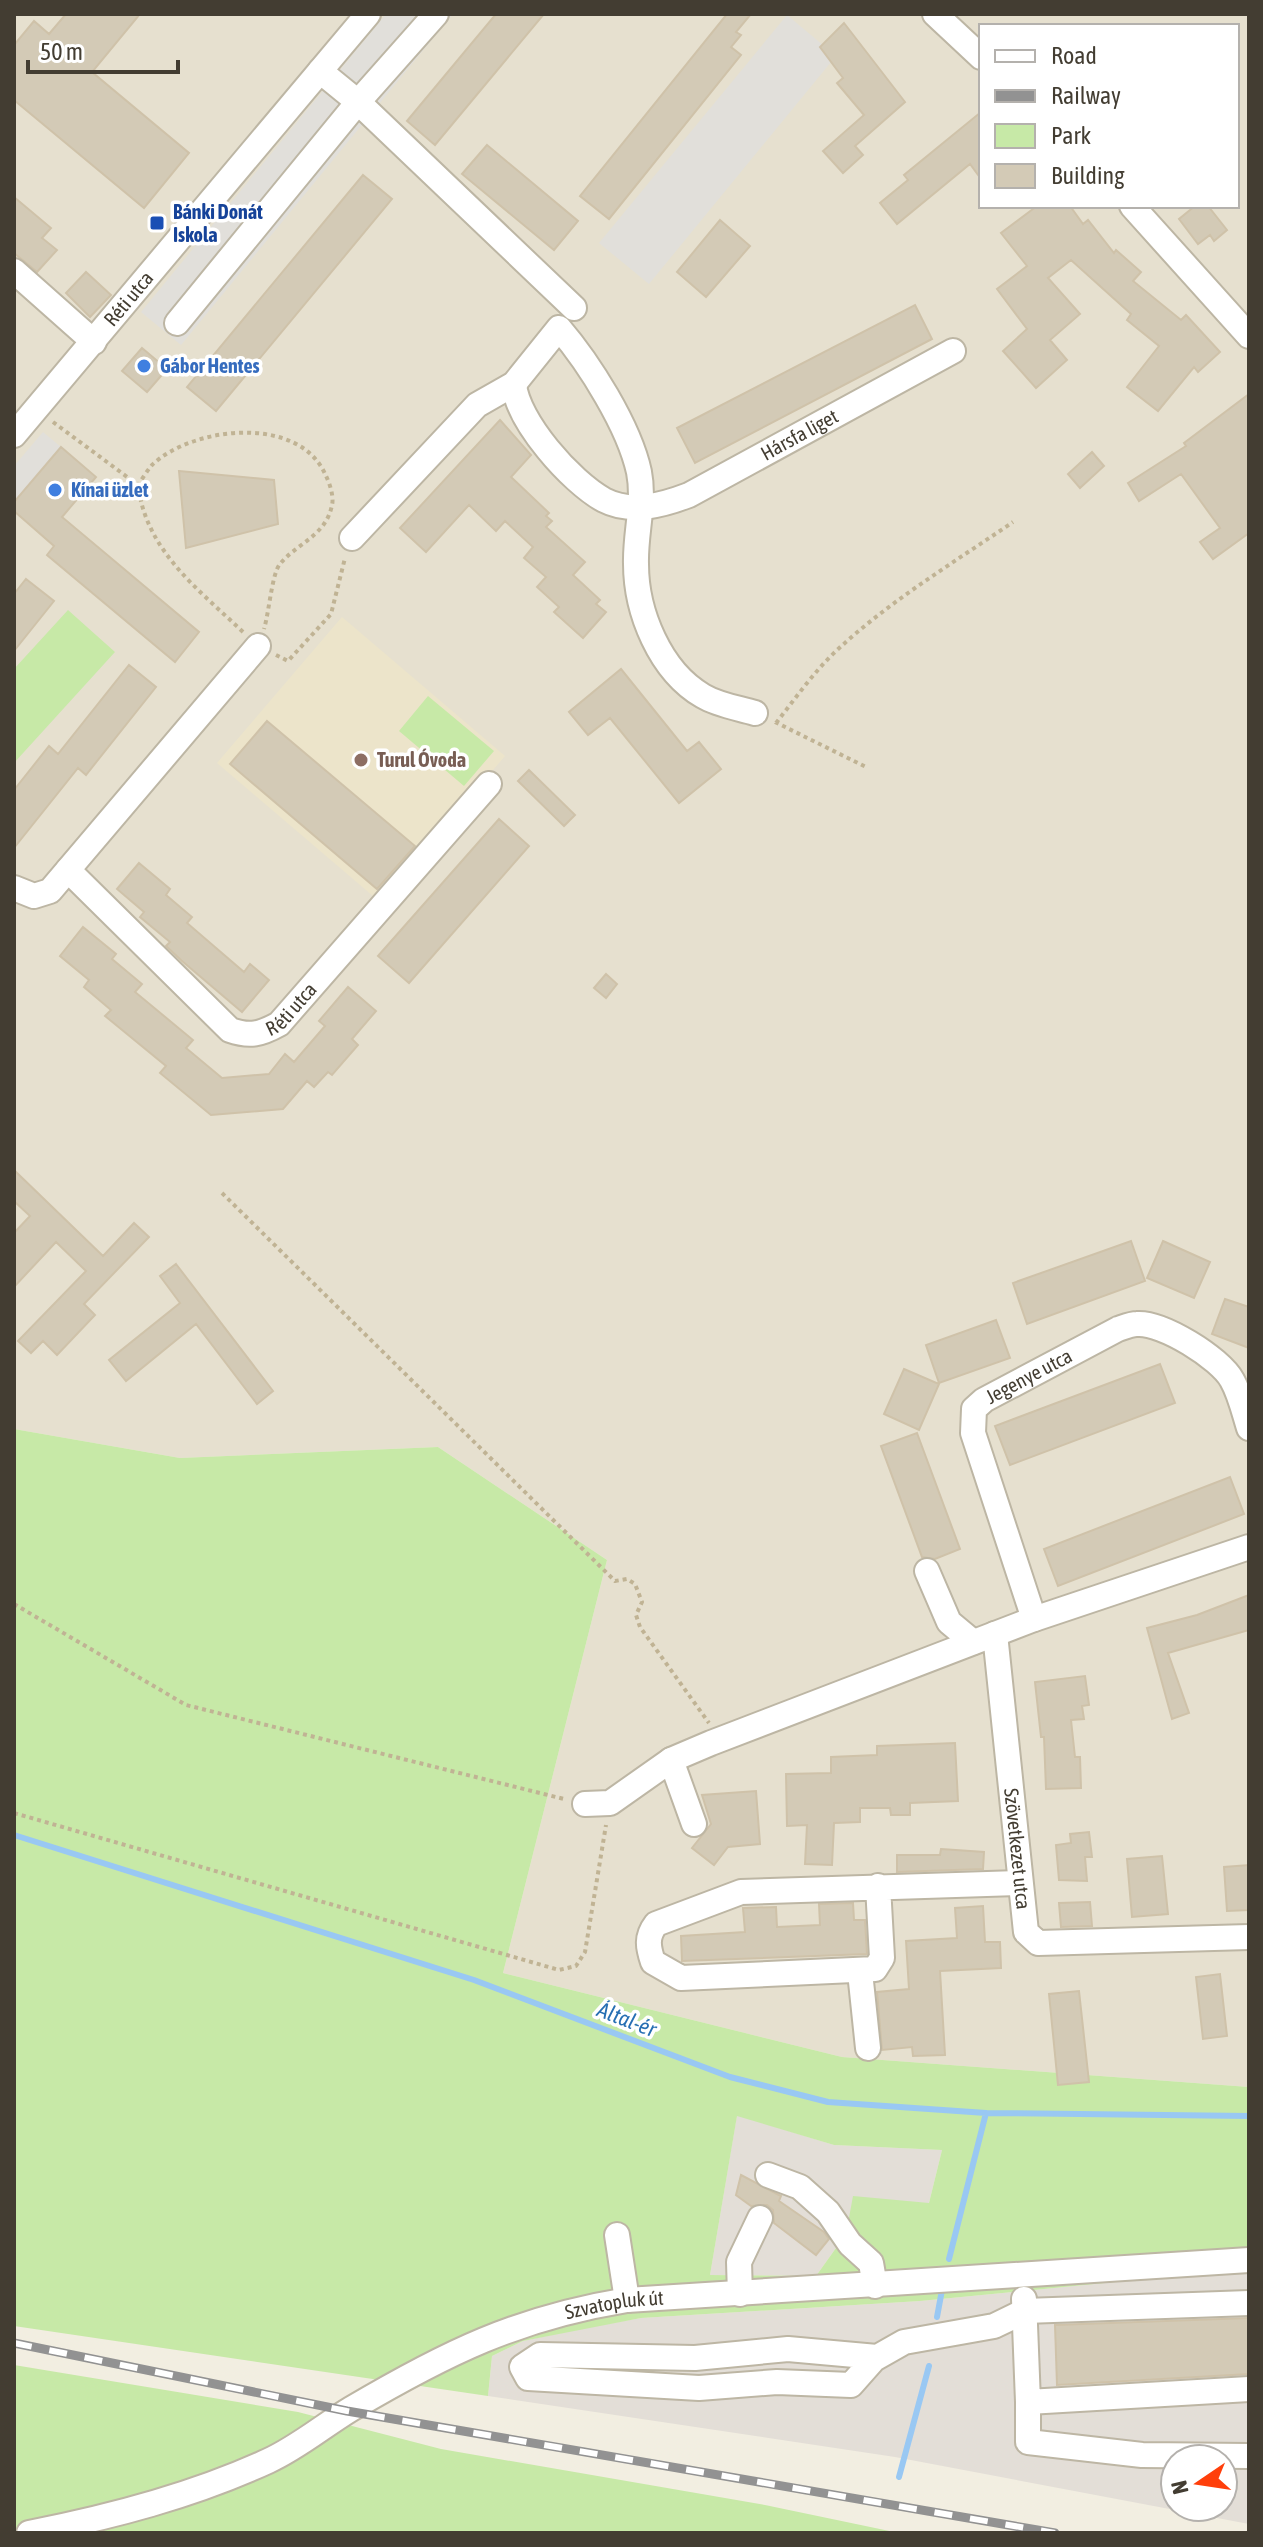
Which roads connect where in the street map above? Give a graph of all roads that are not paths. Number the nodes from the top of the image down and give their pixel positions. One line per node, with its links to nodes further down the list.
1 (368, 14): 5 (street, Réti utca)
2 (436, 14): 6 (street)
3 (935, 14): 4 (street)
4 (979, 55)
5 (320, 71): 6 (street); 12 (street, Réti utca)
6 (358, 102): 9 (street); 10 (street)
7 (1134, 208): 11 (street)
8 (14, 271): 12 (street)
9 (574, 308)
10 (177, 323)
11 (1249, 336)
12 (94, 342): 15 (street, Réti utca)
13 (953, 351): 16 (street, Hársfa liget)
14 (514, 384): 16 (street, Hársfa liget); 16 (street); 17 (street)
15 (14, 435)
16 (641, 508): 19 (street)
17 (352, 538)
18 (258, 646): 21 (street)
19 (766, 718)
20 (489, 784): 21 (street, Réti utca)
21 (68, 870): 22 (street)
22 (14, 888)
23 (1249, 1428): 26 (street, Jegenye utca)
24 (1249, 1547): 26 (street)
25 (927, 1571): 27 (street)
26 (1034, 1619): 27 (street)
27 (984, 1638): 28 (street); 31 (street, Szövetkezet utca)
28 (671, 1760): 29 (street); 30 (street)
29 (598, 1804)
30 (694, 1824)
31 (1020, 1883): 32 (street); 33 (street, Szövetkezet utca)
32 (878, 1886): 34 (street); 34 (street)
33 (1249, 1937)
34 (860, 1972): 35 (street)
35 (868, 2048)
36 (768, 2175): 41 (street)
37 (760, 2218): 42 (street)
38 (617, 2235): 43 (street)
39 (1249, 2260): 40 (street, Szvatopluk út)
40 (1023, 2276): 41 (street, Szvatopluk út); 45 (street)
41 (875, 2286): 42 (street, Szvatopluk út)
42 (740, 2294): 43 (street, Szvatopluk út)
43 (627, 2300): 50 (street, Szvatopluk út)
44 (1249, 2303): 45 (street)
45 (1025, 2311): 46 (street); 48 (street)
46 (877, 2357): 46 (street)
47 (1249, 2389): 48 (street)
48 (1028, 2402): 49 (street)
49 (1249, 2456)
50 (29, 2533)

